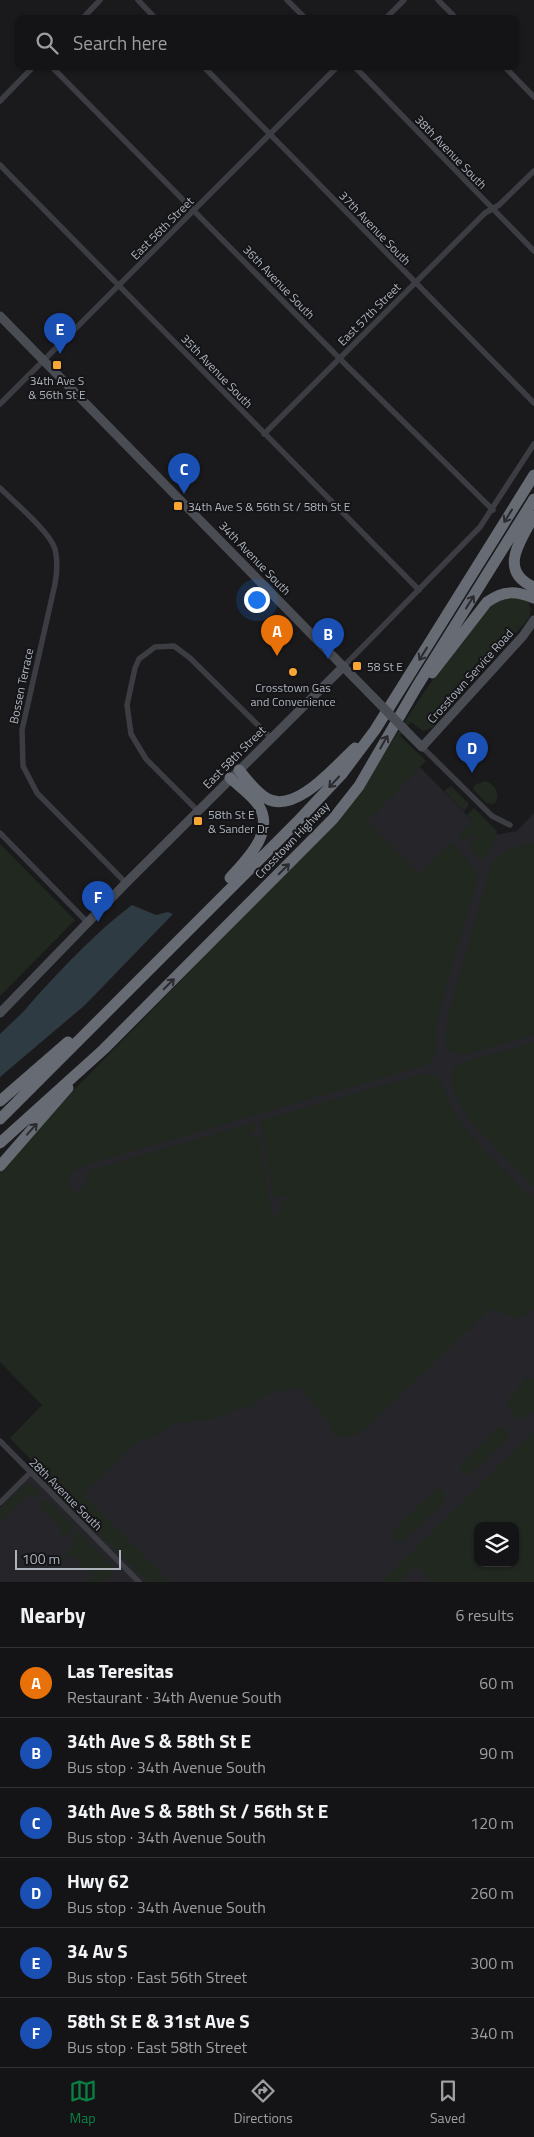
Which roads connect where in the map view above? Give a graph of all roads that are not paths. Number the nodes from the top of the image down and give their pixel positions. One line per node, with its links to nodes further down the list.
1 (100, 0): 6 (street)
2 (138, 0): 7 (street)
3 (287, 0): 8 (street)
4 (404, 0): 9 (street)
5 (438, 0): 10 (street)
6 (86, 15)
7 (152, 15)
8 (302, 15)
9 (389, 15)
10 (453, 15)
11 (30, 70): 18 (street)
12 (55, 70): 22 (street, 36th Avenue South)
13 (207, 70): 19 (street, 37th Avenue South)
14 (334, 70): 19 (street, East 56th Street)
15 (358, 70): 23 (street, 38th Avenue South)
16 (508, 70): 17 (street)
17 (534, 97)
18 (0, 101)
19 (270, 134): 22 (street, East 56th Street); 25 (street, 37th Avenue South)
20 (0, 165): 26 (street, 35th Avenue South)
21 (534, 170): 23 (street, East 57th Street)
22 (194, 209): 26 (street, East 56th Street); 28 (street, 36th Avenue South)
23 (492, 209): 24 (street, 38th Avenue South); 25 (street, East 57th Street)
24 (534, 251)
25 (415, 282): 28 (street, East 57th Street); 30 (street, 37th Avenue South)
26 (119, 286): 29 (street, East 56th Street); 32 (street, 35th Avenue South)
27 (0, 316): 29 (street, 34th Avenue South)
28 (340, 358): 32 (street, East 57th Street); 37 (street, 36th Avenue South)
29 (44, 361): 31 (street, East 56th Street); 43 (street, 34th Avenue South)
30 (534, 403)
31 (0, 404)
32 (264, 434): 40 (street, 35th Avenue South)
33 (534, 444): 37 (street, East 58th Street)
34 (534, 475): 45 (highway, Crosstown Highway, one-way to 45)
35 (0, 488): 53 (street, Bossen Terrace)
36 (534, 499): 44 (highway, Crosstown Highway, one-way to 36)
37 (493, 510): 40 (street, East 58th Street)
38 (534, 516): 39 (highway)
39 (534, 587)
40 (419, 590): 43 (street, East 58th Street)
41 (534, 598): 44 (highway)
42 (534, 620): 47 (street, Crosstown Service Road)
43 (344, 666): 46 (street, East 58th Street); 47 (street, 34th Avenue South, bridge)
44 (416, 688): 58 (highway, Crosstown Highway, one-way to 44)
45 (375, 730): 48 (highway); 55 (highway, Crosstown Highway, one-way to 55)
46 (271, 738): 48 (street, East 58th Street); 50 (street)
47 (422, 747): 51 (street, 34th Avenue South)
48 (239, 770): 49 (street, East 58th Street)
49 (230, 778): 50 (street, East 58th Street); 55 (highway)
50 (198, 811): 53 (street, East 58th Street)
51 (510, 825)
52 (0, 833): 54 (street)
53 (126, 883): 54 (street, East 58th Street)
54 (88, 922): 56 (street, East 58th Street)
55 (176, 941): 57 (highway, Crosstown Highway)
56 (0, 1013)
57 (94, 1025): 59 (highway); 60 (highway, Crosstown Highway)
58 (104, 1049): 61 (highway, Crosstown Highway); 62 (highway, one-way to 58)
59 (0, 1102)
60 (0, 1120)
61 (0, 1143)
62 (0, 1166)
63 (0, 1441): 64 (street, 28th Avenue South)
64 (31, 1472): 65 (street); 66 (street, 28th Avenue South)
65 (0, 1503)
66 (139, 1582)

